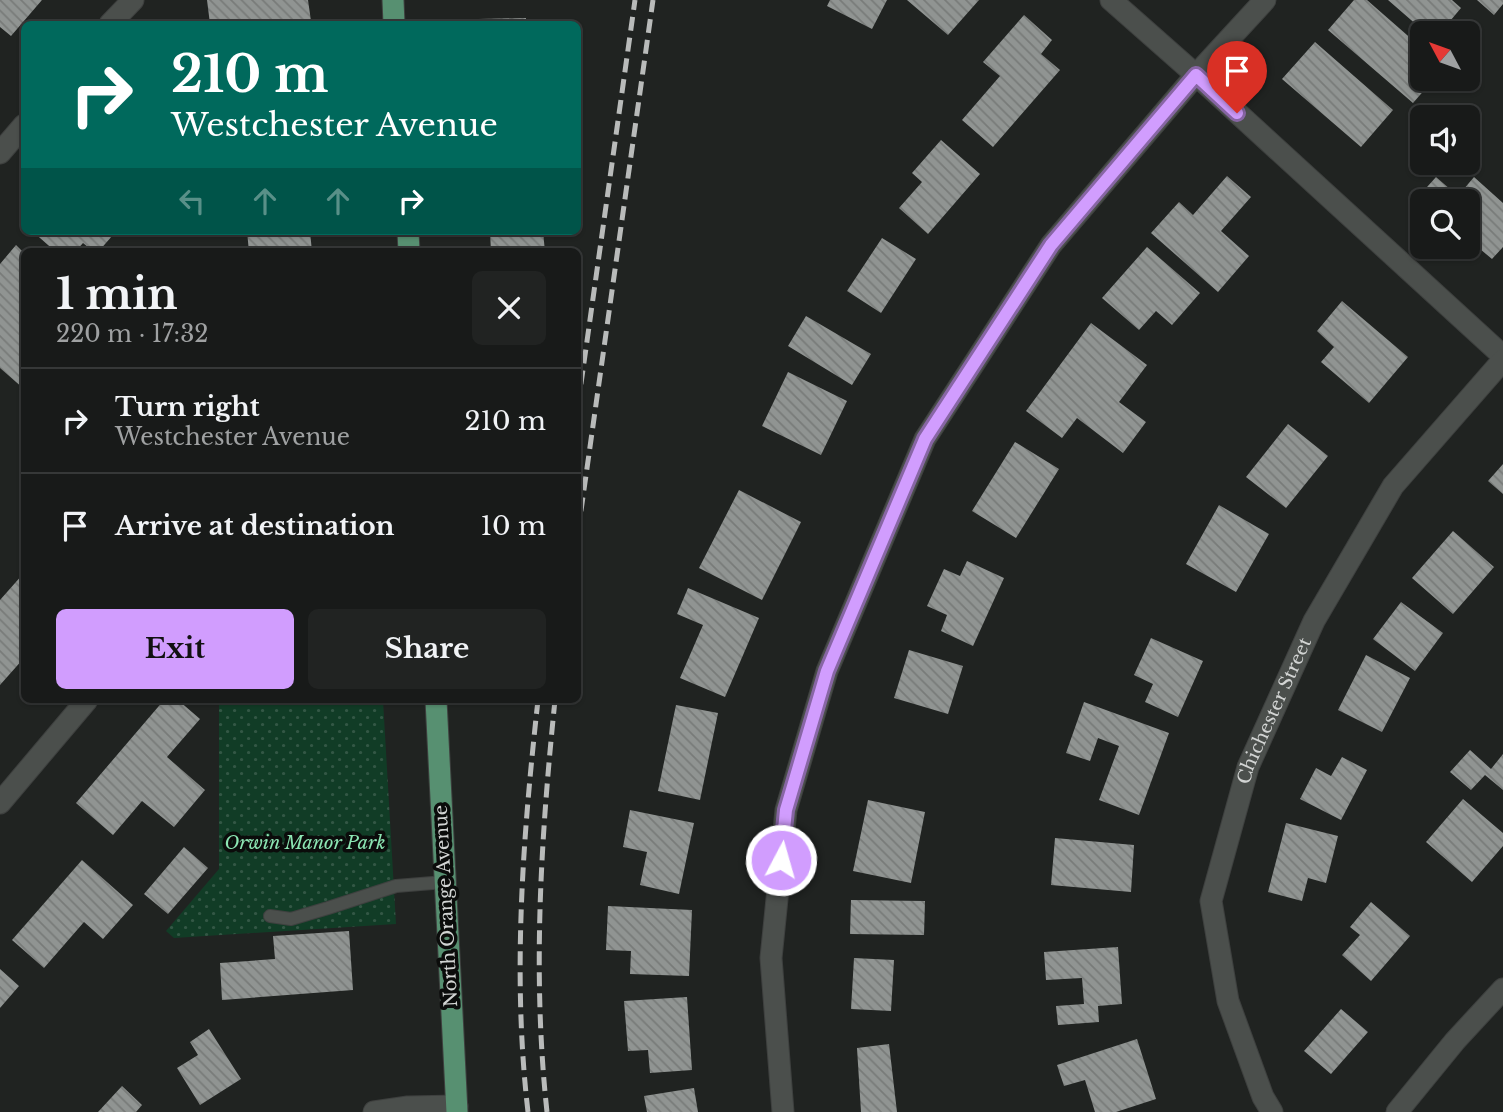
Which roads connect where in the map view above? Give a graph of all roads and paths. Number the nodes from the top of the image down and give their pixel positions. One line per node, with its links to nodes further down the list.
1 (133, 0): 5 (street)
2 (393, 0): 6 (main road)
3 (1111, 0): 7 (street)
4 (1265, 0): 7 (street)
5 (113, 21)
6 (394, 21)
7 (1196, 75): 10 (street); 19 (street)
8 (21, 128): 9 (street)
9 (0, 153)
10 (1503, 358): 20 (street, Chichester Street)
11 (84, 703): 13 (street)
12 (436, 703): 14 (main road, North Orange Avenue)
13 (0, 803)
14 (445, 882): 15 (lane); 17 (main road, North Orange Avenue)
15 (270, 916)
16 (1503, 989): 21 (street)
17 (457, 1109): 18 (street)
18 (374, 1112)
19 (783, 1112)
20 (1272, 1112)
21 (1397, 1112)

